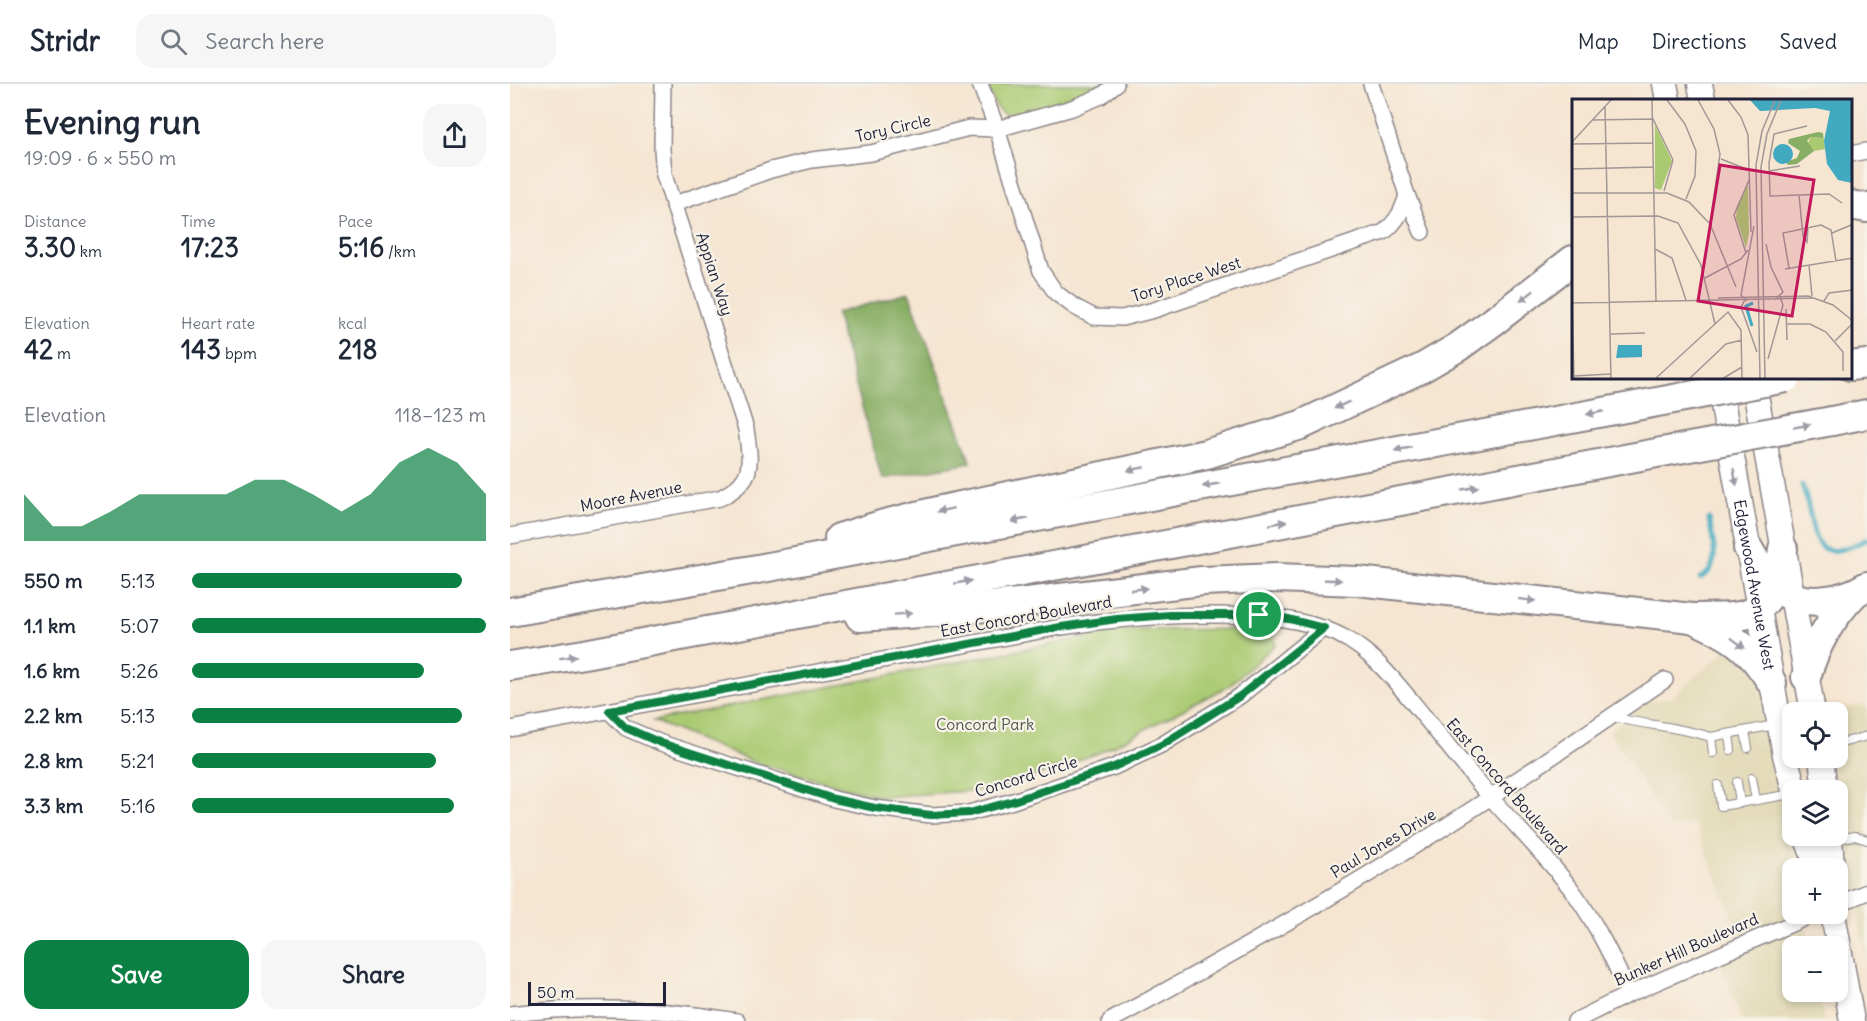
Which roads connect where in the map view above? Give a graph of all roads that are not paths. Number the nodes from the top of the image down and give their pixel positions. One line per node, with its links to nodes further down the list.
1 (663, 84): 13 (street, Appian Way)
2 (980, 84): 9 (street, Tory Place West)
3 (1116, 84): 9 (street, Tory Circle)
4 (1371, 84): 12 (street)
5 (1665, 84): 7 (main road)
6 (1700, 84): 8 (main road)
7 (1668, 99)
8 (1703, 99)
9 (997, 129): 12 (street, Tory Place West); 13 (street, Tory Circle)
10 (1867, 151): 11 (street)
11 (1852, 154)
12 (1407, 195): 16 (street)
13 (674, 204): 24 (street, Appian Way)
14 (1852, 205): 15 (highway)
15 (1867, 208)
16 (1422, 231)
17 (1572, 261): 28 (highway, one-way to 28)
18 (1867, 364): 19 (highway)
19 (1852, 366)
20 (1718, 380): 26 (main road, Edgewood Avenue West, one-way to 26)
21 (1753, 380): 27 (main road, Edgewood Avenue West)
22 (1775, 380): 28 (highway, one-way to 28, bridge)
23 (1867, 414): 33 (highway, one-way to 23, bridge)
24 (748, 472): 25 (street, Moore Avenue)
25 (510, 536)
26 (1748, 548): 30 (highway)
27 (1783, 549): 30 (highway)
28 (752, 570): 31 (highway)
29 (1860, 590): 30 (highway); 36 (highway)
30 (1775, 596): 32 (highway); 36 (main road, Edgewood Avenue West); 38 (main road, Edgewood Avenue West)
31 (510, 612)
32 (1692, 618): 33 (highway, one-way to 32); 38 (highway, one-way to 38)
33 (761, 620): 35 (highway, one-way to 33)
34 (1324, 628): 40 (street, East Concord Boulevard); 40 (street, Concord Circle); 57 (street, East Concord Boulevard)
35 (510, 666)
36 (1806, 677): 39 (main road, Edgewood Avenue West)
37 (1665, 680): 41 (street, Paul Jones Drive)
38 (1772, 683): 42 (main road, Edgewood Avenue West)
39 (1811, 702)
40 (609, 711): 43 (street, East Concord Boulevard)
41 (1610, 717): 47 (lane); 57 (street, Paul Jones Drive)
42 (1780, 724): 44 (lane); 53 (main road, Edgewood Avenue West)
43 (510, 730)
44 (1745, 731): 45 (lane); 49 (lane)
45 (1729, 734): 47 (lane); 50 (lane)
46 (1867, 736): 48 (lane)
47 (1711, 737): 51 (lane)
48 (1848, 741)
49 (1748, 748)
50 (1731, 750)
51 (1713, 753)
52 (1752, 778): 58 (lane)
53 (1791, 780)
54 (1737, 782): 59 (lane)
55 (1718, 785): 59 (lane)
56 (1782, 794): 58 (lane)
57 (1491, 798): 66 (street, East Concord Boulevard); 69 (street, Paul Jones Drive)
58 (1756, 800): 59 (lane)
59 (1740, 803)
60 (1848, 837): 61 (lane)
61 (1867, 840)
62 (1867, 892): 63 (street)
63 (1848, 900)
64 (1791, 924): 66 (street, Bunker Hill Boulevard)
65 (1835, 924): 71 (main road)
66 (1629, 994): 70 (street, Bunker Hill Boulevard)
67 (510, 1014): 68 (street)
68 (737, 1021)
69 (1110, 1021)
70 (1575, 1021)
71 (1852, 1021)

